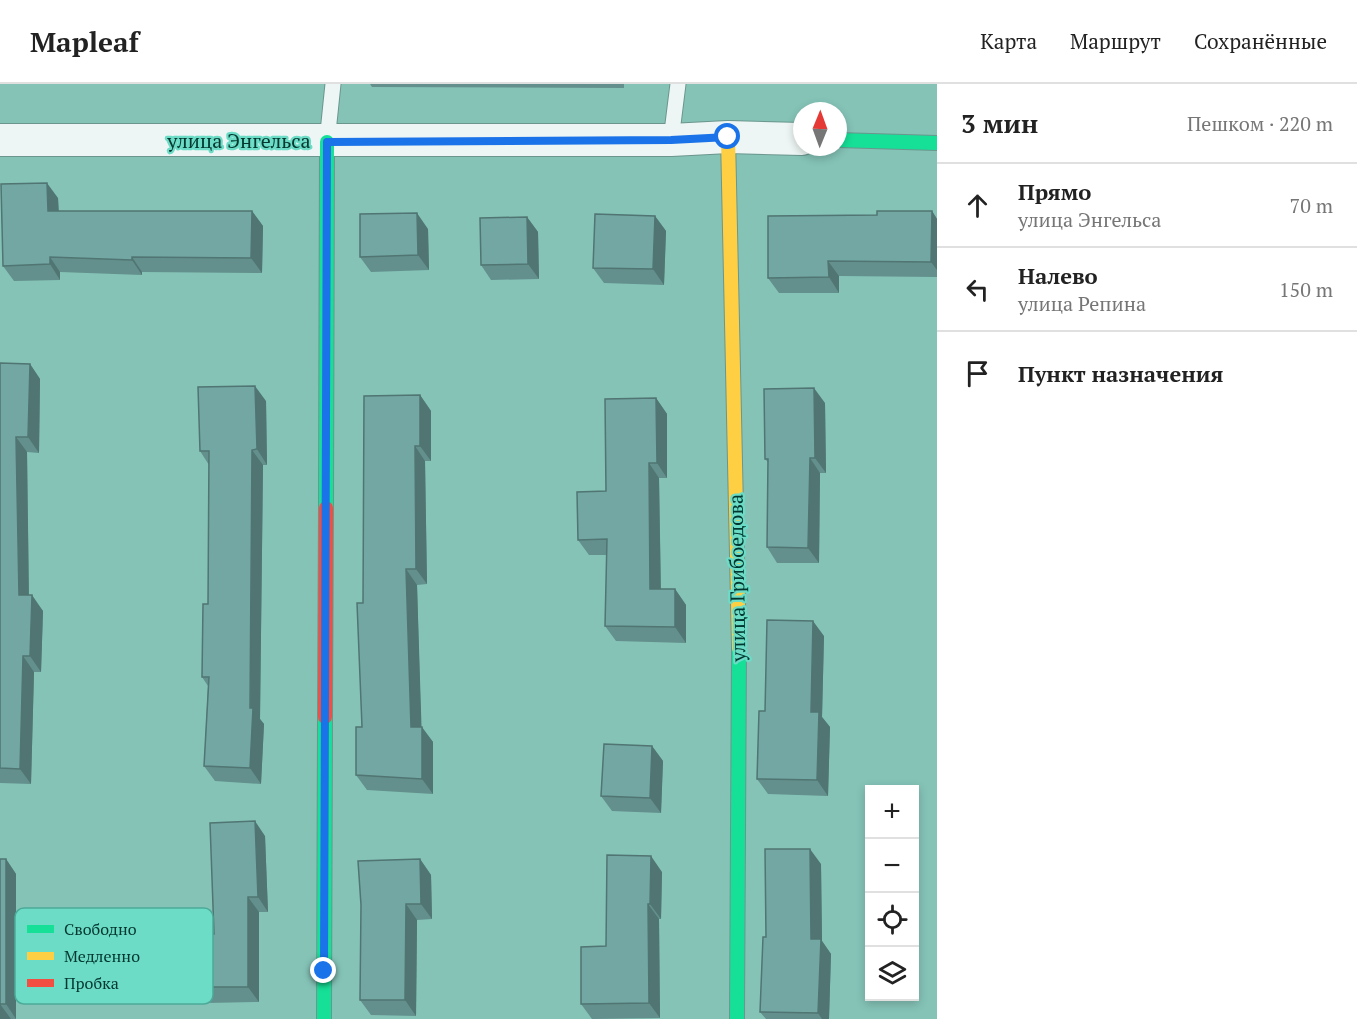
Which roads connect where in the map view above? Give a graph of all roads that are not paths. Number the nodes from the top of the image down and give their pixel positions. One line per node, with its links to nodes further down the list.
1 (333, 84): 8 (lane)
2 (678, 84): 6 (lane)
3 (728, 137): 4 (street, улица Энгельса); 6 (street, улица Энгельса); 11 (street, улица Грибоедова)
4 (793, 139)
5 (0, 140): 8 (street, улица Энгельса)
6 (671, 140): 8 (street, улица Энгельса)
7 (847, 140): 9 (street)
8 (327, 142): 10 (street)
9 (937, 143)
10 (324, 1019)
11 (737, 1019)

